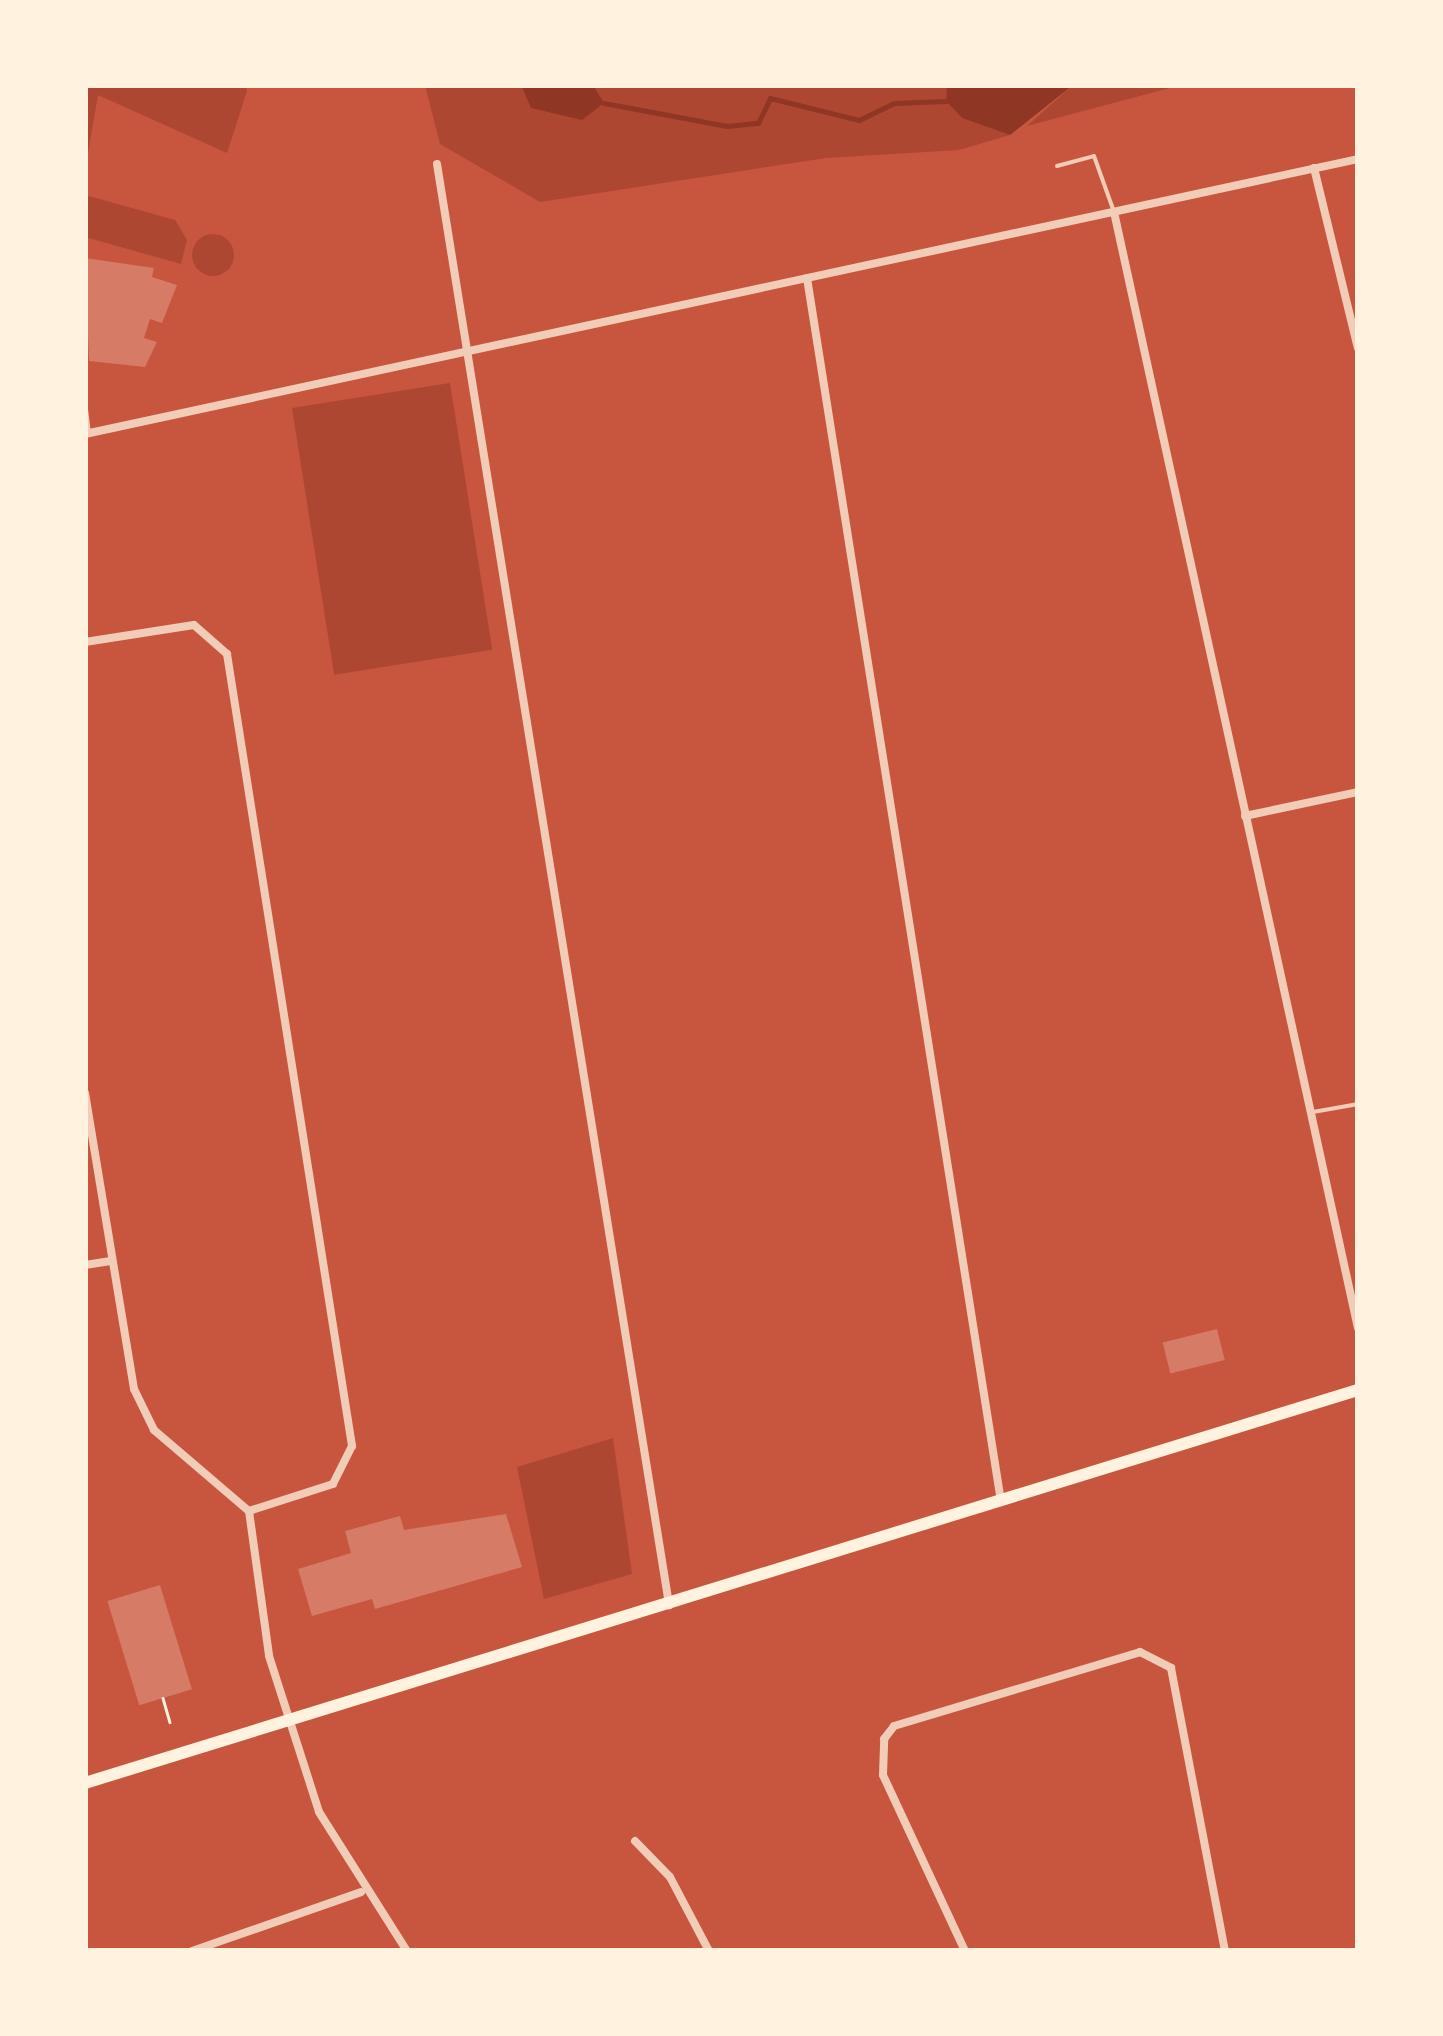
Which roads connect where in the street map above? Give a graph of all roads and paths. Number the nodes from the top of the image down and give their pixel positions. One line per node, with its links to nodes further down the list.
1 (1358, 159): 4 (street)
2 (437, 164): 8 (street)
3 (1056, 166): 5 (lane)
4 (1314, 168): 5 (street); 7 (street)
5 (1114, 212): 6 (street); 13 (street)
6 (807, 278): 8 (street); 21 (street)
7 (1358, 348)
8 (464, 353): 10 (street); 23 (street)
9 (85, 401): 10 (lane)
10 (87, 434)
11 (85, 642): 22 (street)
12 (1358, 792): 13 (street)
13 (1245, 816): 16 (street)
14 (85, 1092): 17 (street)
15 (1358, 1104): 16 (lane)
16 (1312, 1112): 19 (street)
17 (111, 1261): 18 (street); 22 (street)
18 (85, 1265)
19 (1358, 1328)
20 (1358, 1390): 21 (main road)
21 (1002, 1501): 23 (main road)
22 (249, 1510): 25 (street)
23 (669, 1605): 25 (main road)
24 (163, 1698): 26 (path)
25 (288, 1720): 27 (main road); 29 (street)
26 (170, 1722)
27 (85, 1784)
28 (635, 1841): 32 (street)
29 (361, 1892): 30 (street); 31 (street)
30 (192, 1951)
31 (406, 1951)
32 (708, 1951)
33 (965, 1951): 34 (street)
34 (1225, 1951)

